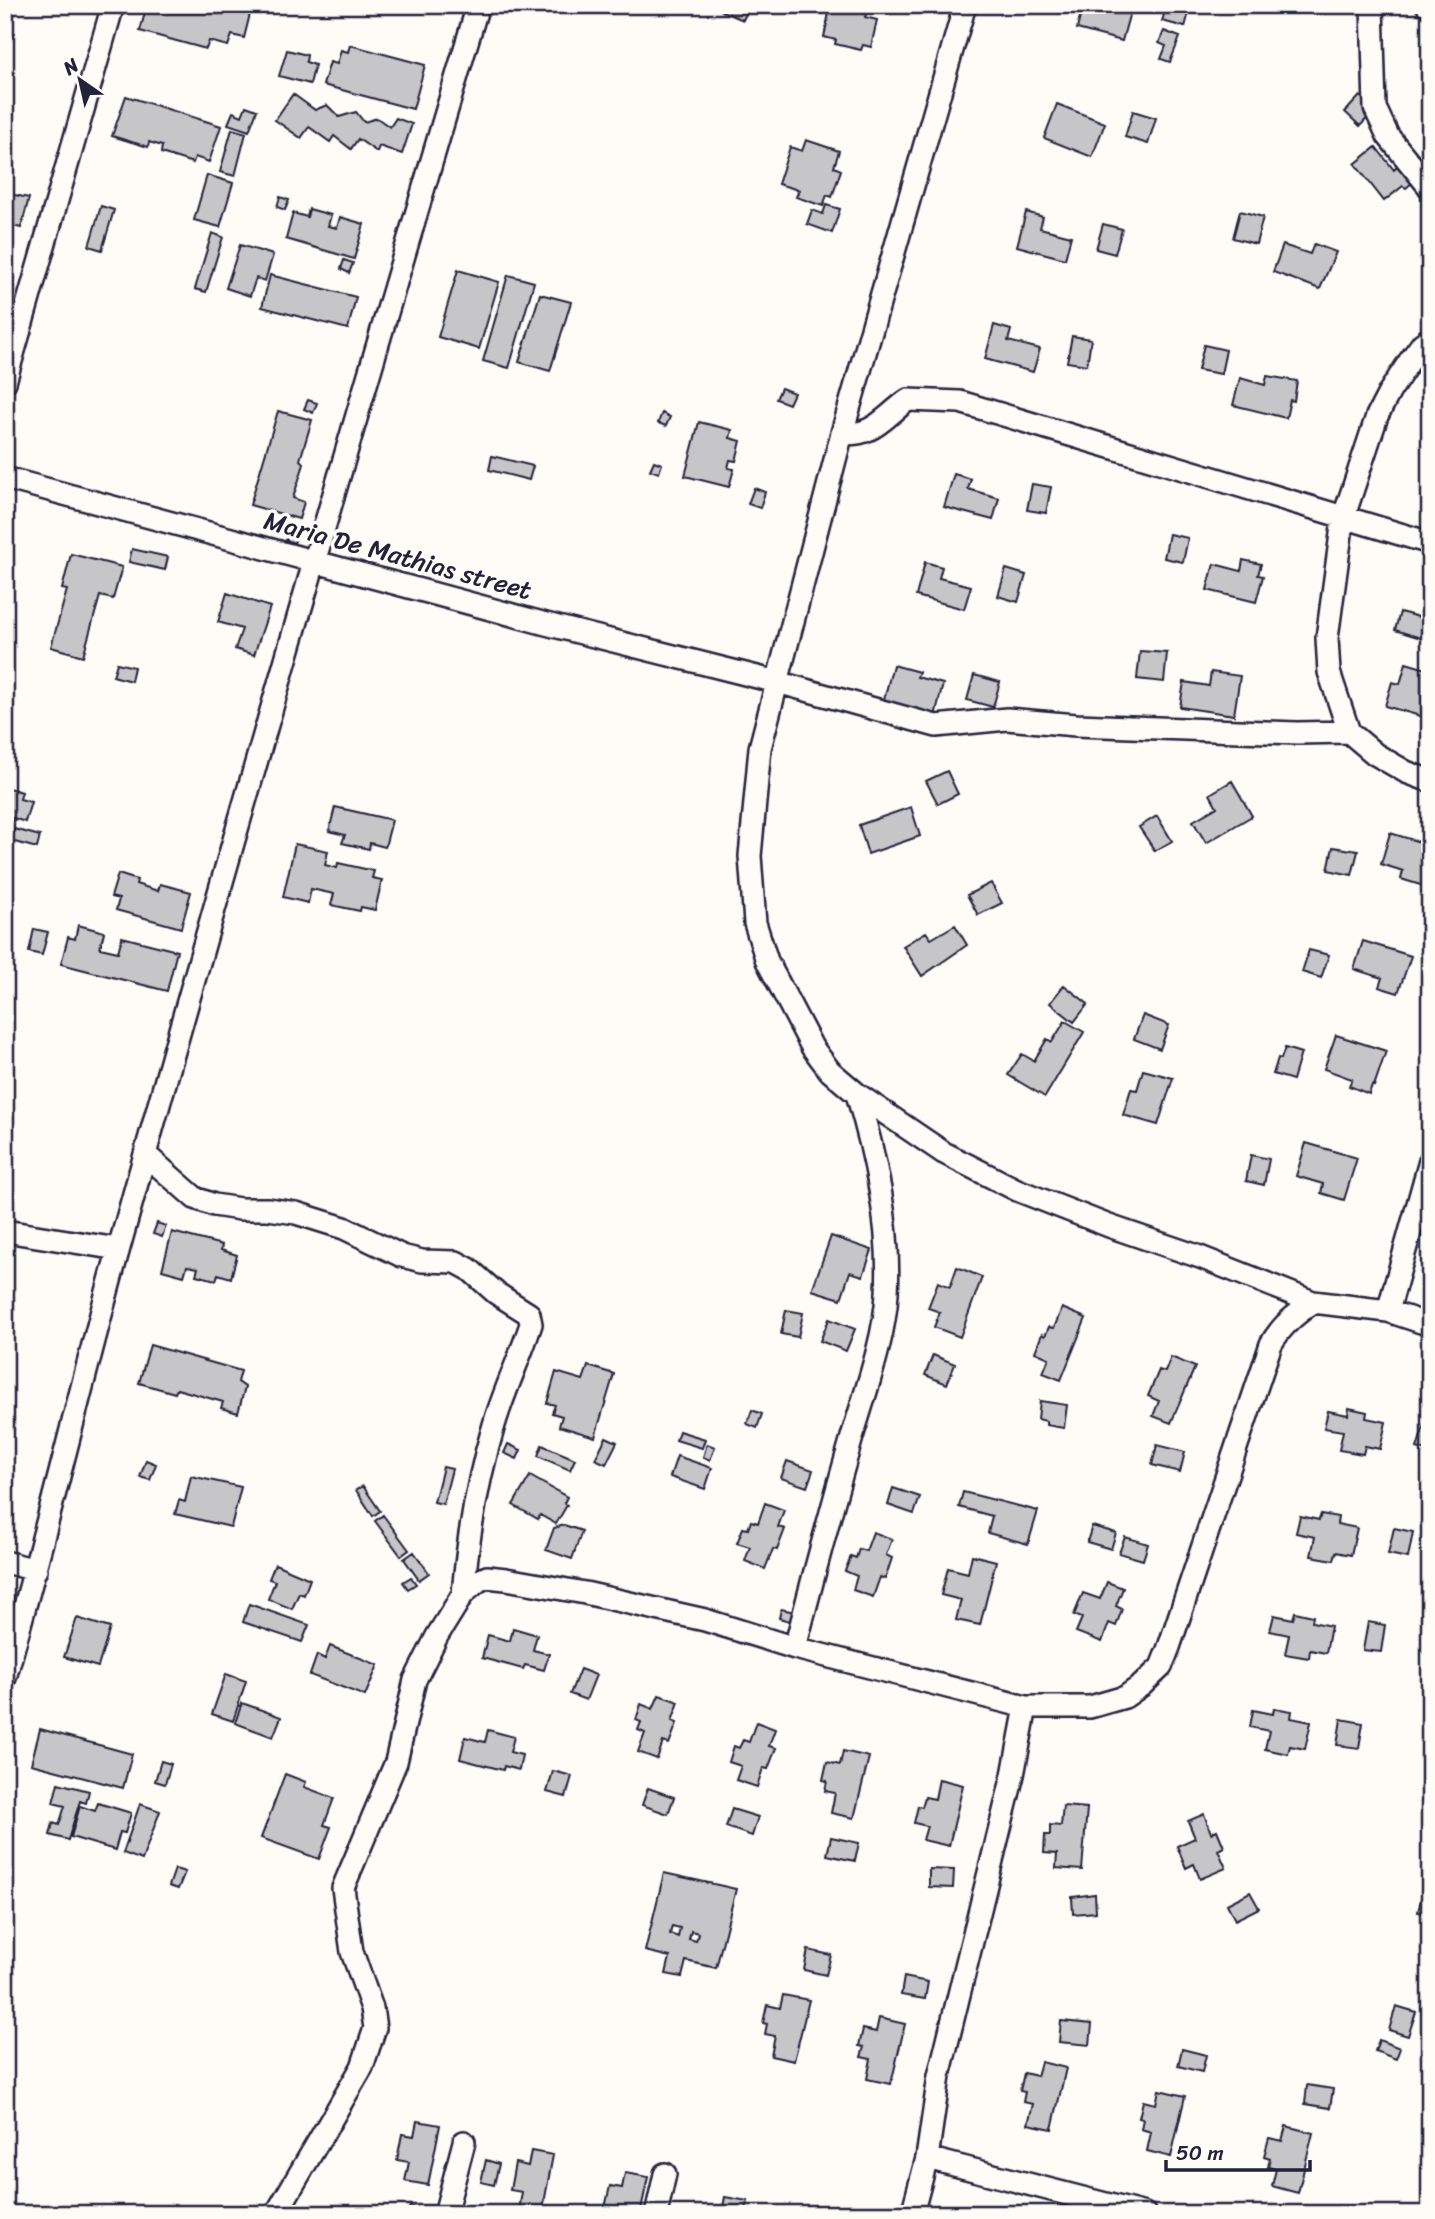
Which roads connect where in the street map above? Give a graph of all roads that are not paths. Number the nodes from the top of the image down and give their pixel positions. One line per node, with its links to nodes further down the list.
1 (113, 5): 7 (street)
2 (478, 5): 12 (street)
3 (965, 5): 8 (street)
4 (1372, 5): 5 (street)
5 (1430, 188)
6 (1430, 338): 10 (street)
7 (5, 382)
8 (842, 433): 10 (street); 13 (street)
9 (5, 478): 12 (street, Maria De Mathias street)
10 (1343, 519): 11 (street); 14 (street)
11 (1430, 543)
12 (314, 561): 13 (street, Maria De Mathias street); 17 (street)
13 (777, 682): 14 (street, Maria De Mathias street); 16 (street)
14 (1349, 732): 15 (street)
15 (1430, 781)
16 (857, 1094): 21 (street); 27 (street)
17 (146, 1155): 20 (street); 26 (street)
18 (1430, 1161): 22 (street)
19 (5, 1231): 20 (street)
20 (118, 1249): 25 (street)
21 (1313, 1302): 22 (street); 29 (street)
22 (1388, 1311): 23 (street)
23 (1430, 1325)
24 (5, 1562): 25 (street)
25 (36, 1570): 28 (street)
26 (463, 1594): 27 (street); 34 (street)
27 (795, 1648): 29 (street)
28 (5, 1678)
29 (1026, 1707): 31 (street)
30 (464, 2142): 35 (street)
31 (927, 2158): 33 (street); 37 (street)
32 (665, 2175): 36 (street)
33 (1112, 2209): 38 (street)
34 (276, 2214)
35 (445, 2214)
36 (656, 2214)
37 (912, 2214)
38 (1145, 2214)

